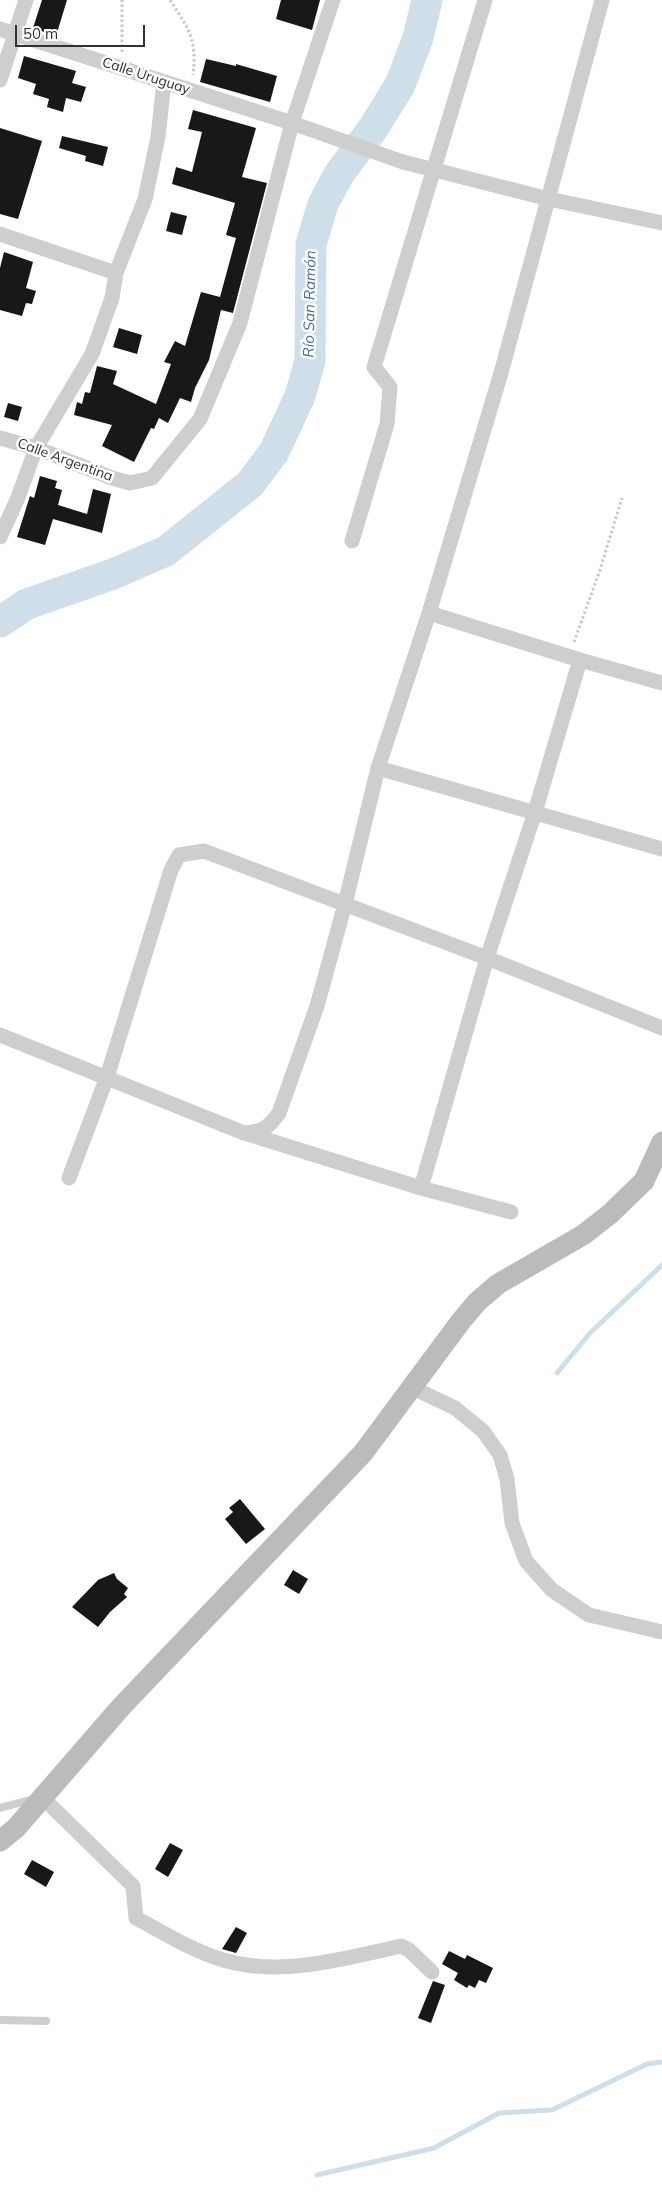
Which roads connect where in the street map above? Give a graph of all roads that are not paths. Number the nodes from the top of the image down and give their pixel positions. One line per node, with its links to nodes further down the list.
1 (26, 0): 6 (street)
2 (333, 0): 9 (street)
3 (485, 0): 10 (street)
4 (602, 0): 11 (street)
5 (0, 29): 6 (street, Calle Uruguay)
6 (15, 33): 7 (street); 8 (street, Calle Uruguay)
7 (0, 80)
8 (164, 82): 9 (street, Calle Uruguay); 14 (street)
9 (292, 123): 10 (street, Calle Uruguay); 16 (street, Calle Argentina)
10 (435, 170): 11 (street, Calle Uruguay); 18 (street)
11 (549, 199): 12 (street, Calle Uruguay); 19 (street)
12 (662, 223)
13 (0, 234): 14 (street)
14 (116, 273): 16 (street)
15 (0, 438): 16 (street, Calle Argentina)
16 (36, 448): 17 (street)
17 (0, 537)
18 (352, 541)
19 (428, 613): 20 (street); 22 (street)
20 (574, 659): 21 (street); 23 (street)
21 (662, 683)
22 (378, 768): 23 (street); 25 (street)
23 (535, 812): 24 (street); 26 (street)
24 (662, 849)
25 (345, 904): 26 (street); 29 (street); 30 (street)
26 (487, 958): 27 (street); 35 (street)
27 (662, 1028)
28 (0, 1035): 29 (street)
29 (107, 1078): 30 (street); 33 (street)
30 (244, 1133): 35 (street)
31 (662, 1142): 34 (main road)
32 (662, 1166): 34 (street)
33 (69, 1178)
34 (644, 1181): 37 (main road)
35 (421, 1188): 36 (street)
36 (511, 1212)
37 (413, 1388): 38 (street); 39 (main road)
38 (662, 1632)
39 (42, 1797): 40 (lane); 41 (main road); 42 (street)
40 (0, 1808)
41 (0, 1841)
42 (432, 1972)
43 (0, 2020): 44 (lane)
44 (46, 2021)

